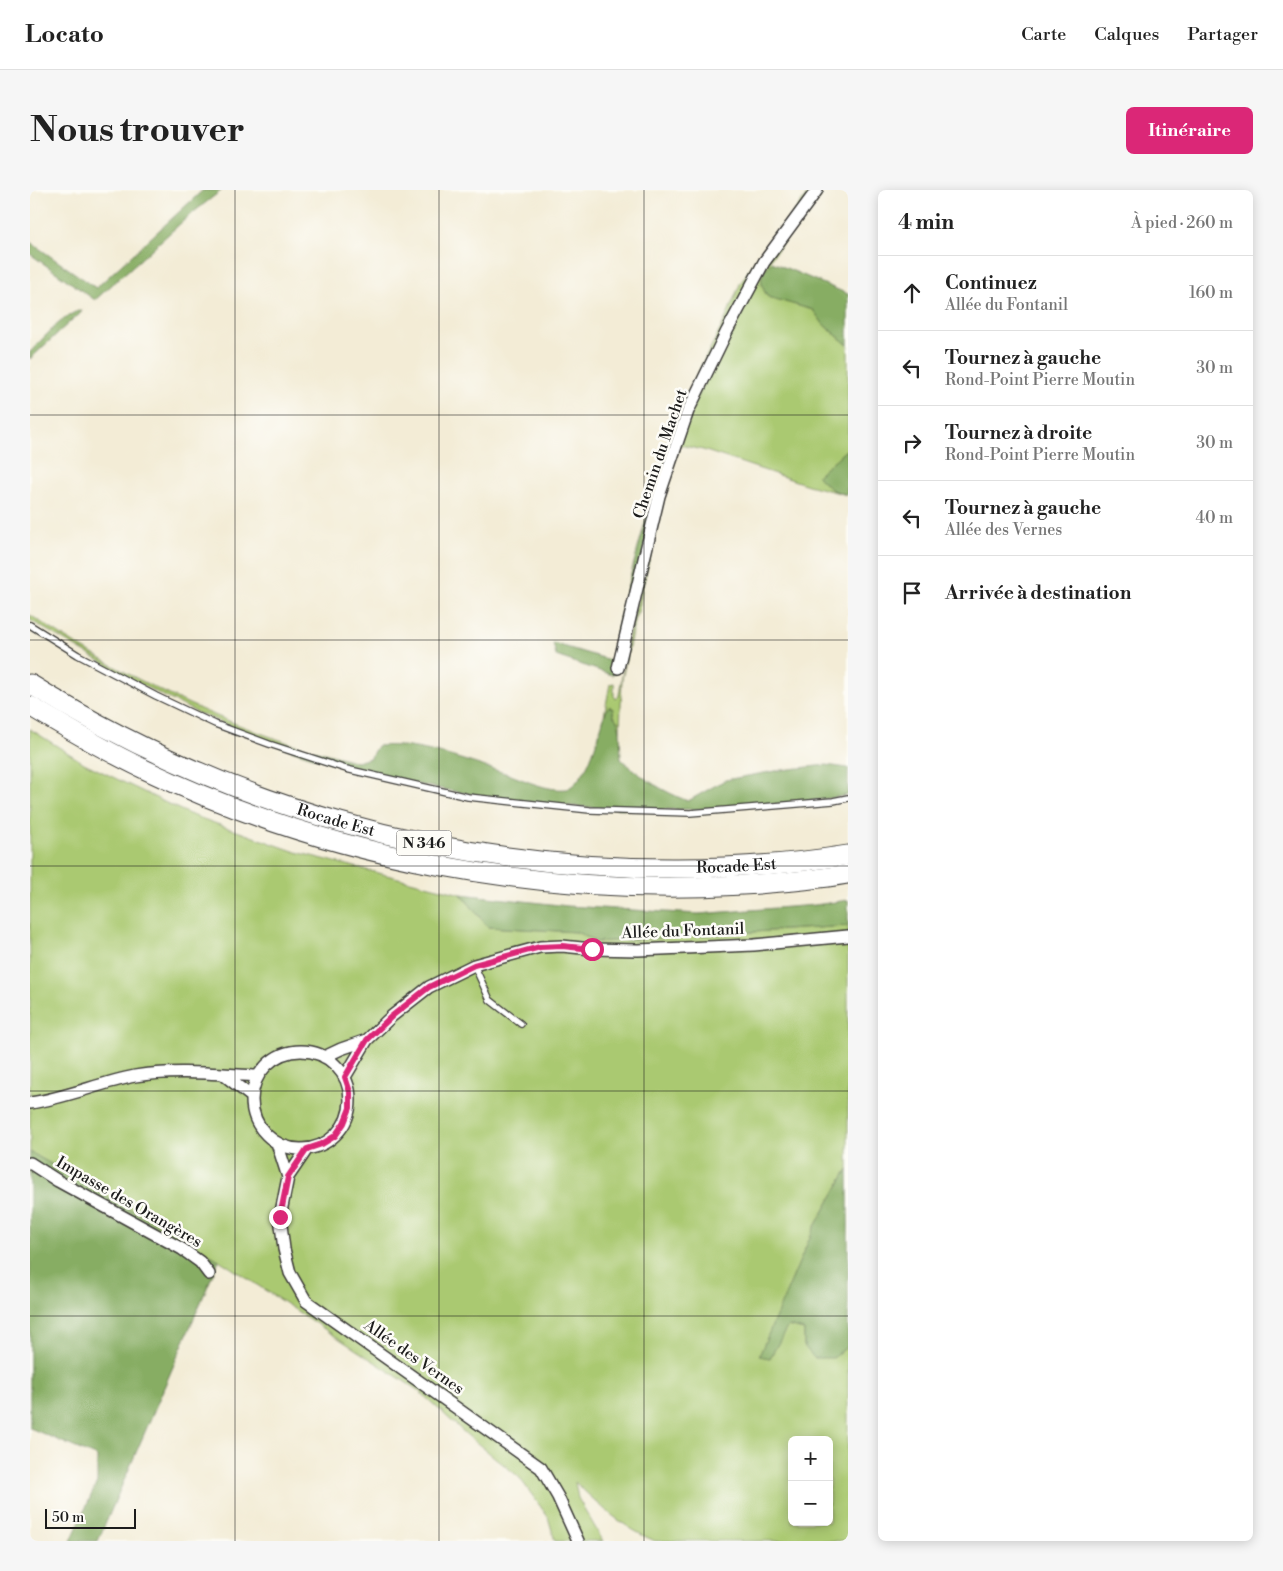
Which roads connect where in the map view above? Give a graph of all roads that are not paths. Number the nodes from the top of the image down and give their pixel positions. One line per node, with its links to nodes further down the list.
1 (818, 190): 3 (street, Chemin du Machet)
2 (30, 625): 6 (lane)
3 (618, 668)
4 (30, 684): 7 (highway, Rocade Est / N 346)
5 (30, 706): 8 (highway, Rocade Est / N 346)
6 (848, 798)
7 (848, 855)
8 (848, 874)
9 (848, 936): 10 (street, Allée du Fontanil)
10 (474, 965): 11 (lane); 12 (street, Allée du Fontanil)
11 (521, 1024)
12 (367, 1040): 13 (street, Allée du Fontanil); 16 (street, Allée du Fontanil)
13 (324, 1057): 15 (street); 16 (street)
14 (224, 1075): 15 (street); 17 (street); 18 (street)
15 (258, 1076): 17 (street)
16 (345, 1077): 20 (street)
17 (252, 1097): 19 (street)
18 (30, 1103)
19 (277, 1143): 20 (street); 22 (street, Allée des Vernes)
20 (307, 1149): 22 (street, Allée des Vernes)
21 (30, 1163): 23 (street, Impasse des Orangères)
22 (288, 1177): 24 (street, Allée des Vernes)
23 (209, 1274)
24 (578, 1541)

